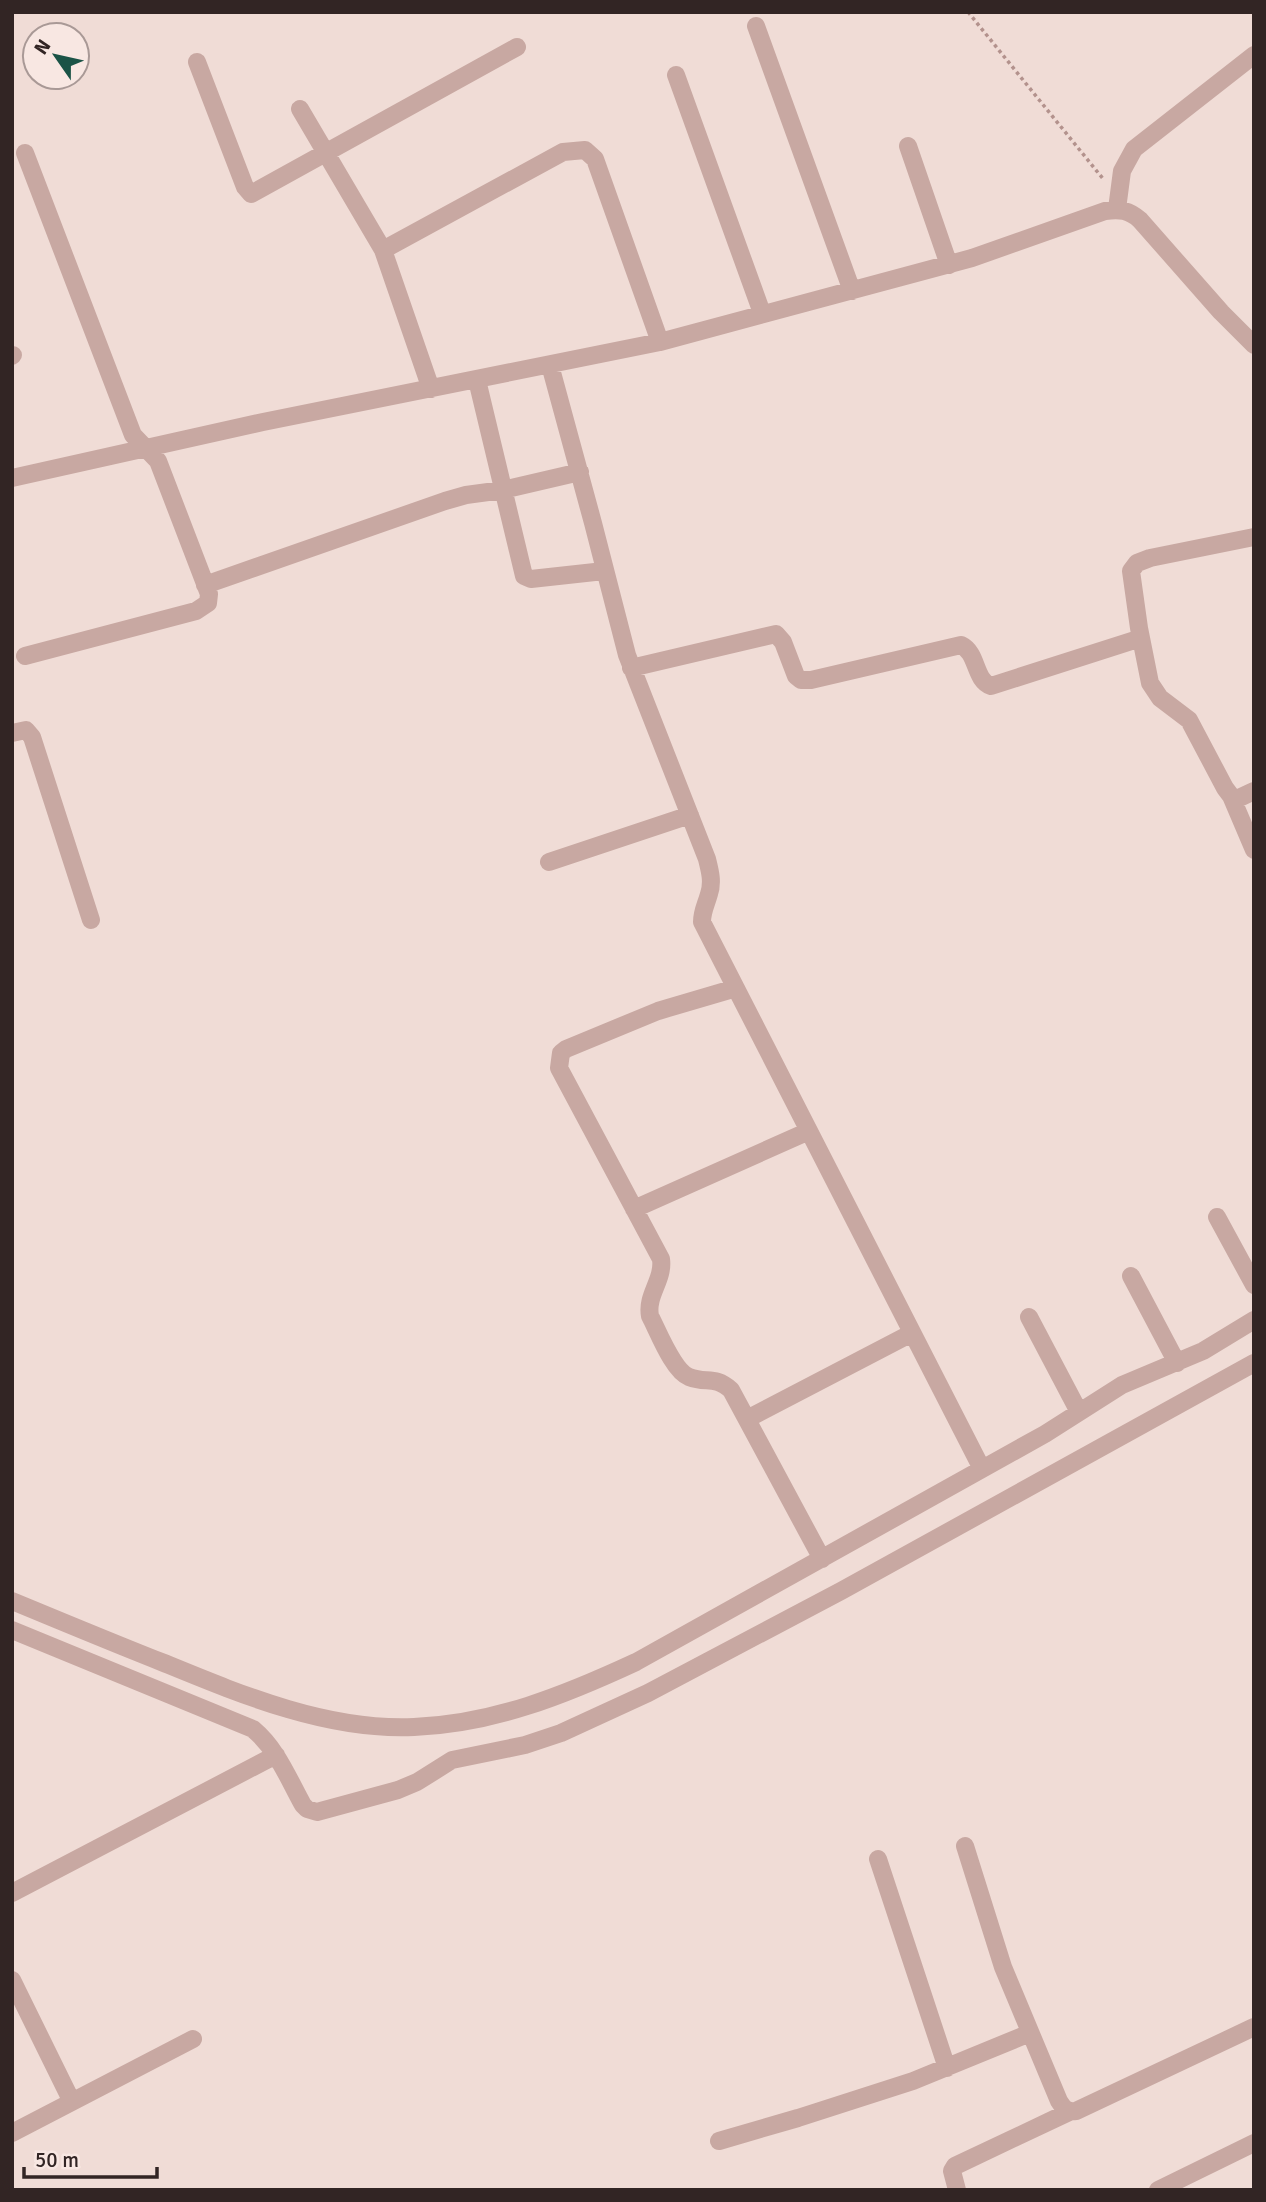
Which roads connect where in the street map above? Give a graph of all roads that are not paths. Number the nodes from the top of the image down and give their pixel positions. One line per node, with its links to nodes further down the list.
1 (756, 26): 13 (street)
2 (517, 47): 9 (street)
3 (1254, 55): 10 (street)
4 (197, 62): 9 (street)
5 (676, 75): 14 (street)
6 (300, 108): 9 (street)
7 (908, 146): 12 (street)
8 (25, 153): 20 (street)
9 (326, 153): 11 (street)
10 (1118, 204): 12 (street); 16 (street)
11 (383, 250): 15 (street); 19 (street)
12 (948, 265): 13 (street)
13 (852, 291): 14 (street)
14 (762, 313): 15 (street)
15 (660, 342): 17 (street)
16 (1254, 345)
17 (550, 365): 18 (street); 21 (street)
18 (477, 380): 19 (street); 23 (street)
19 (430, 389): 20 (street)
20 (146, 448): 22 (street); 26 (street)
21 (580, 472): 23 (street); 25 (street)
22 (12, 478)
23 (503, 490): 25 (street); 26 (street)
24 (1254, 537): 27 (street)
25 (604, 571): 29 (street)
26 (205, 585): 28 (street)
27 (1141, 638): 29 (street); 32 (street)
28 (25, 656)
29 (631, 668): 33 (street)
30 (12, 733): 36 (street)
31 (1254, 791): 32 (street)
32 (1231, 796): 34 (street)
33 (690, 815): 35 (street); 37 (street)
34 (1254, 850)
35 (549, 862)
36 (91, 920)
37 (736, 988): 38 (street); 39 (street)
38 (809, 1131): 39 (street); 45 (street)
39 (634, 1209): 49 (street)
40 (1217, 1217): 42 (street)
41 (1131, 1276): 46 (street)
42 (1254, 1285)
43 (1029, 1317): 48 (street)
44 (1254, 1320): 46 (street)
45 (912, 1333): 49 (street); 50 (street)
46 (1177, 1363): 48 (street)
47 (1254, 1363): 54 (street)
48 (1079, 1412): 50 (street)
49 (747, 1419): 51 (street)
50 (982, 1469): 51 (street)
51 (822, 1559): 52 (street)
52 (12, 1601)
53 (12, 1630): 54 (street)
54 (276, 1755): 57 (street)
55 (965, 1846): 60 (street)
56 (878, 1859): 62 (street)
57 (12, 1893)
58 (12, 1980): 63 (street)
59 (1254, 2028): 64 (street)
60 (1030, 2033): 62 (street); 64 (street)
61 (193, 2039): 63 (street)
62 (947, 2068): 66 (street)
63 (72, 2102): 65 (street)
64 (1069, 2112): 68 (street)
65 (12, 2133)
66 (719, 2141)
67 (1254, 2143): 69 (street)
68 (957, 2190)
69 (1158, 2190)

